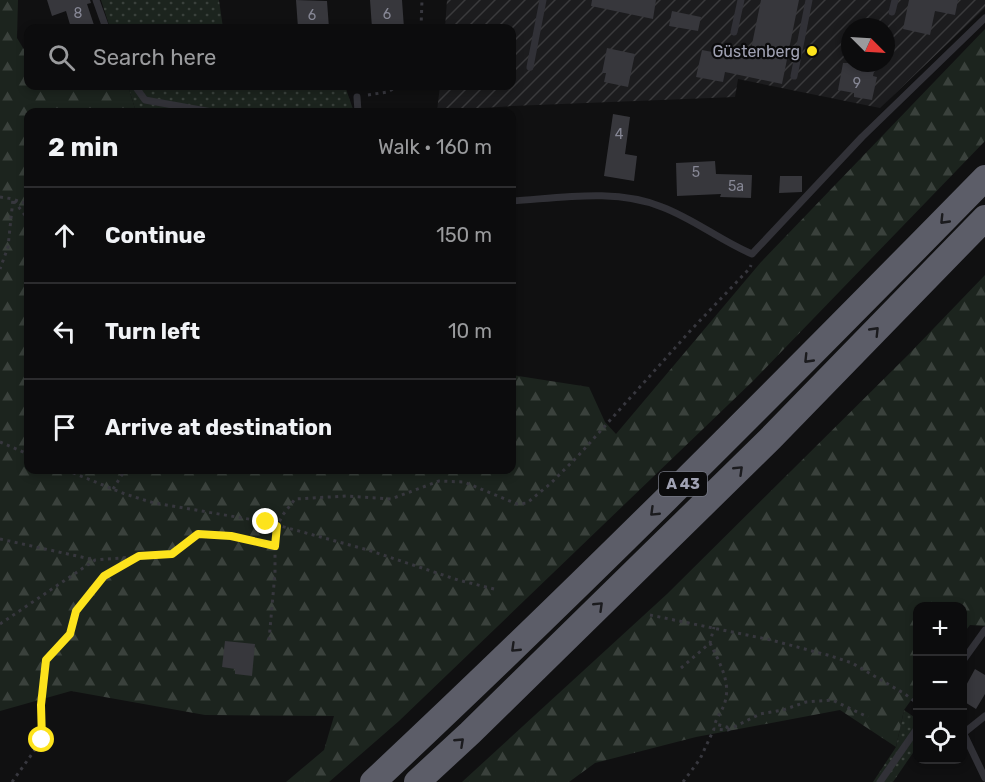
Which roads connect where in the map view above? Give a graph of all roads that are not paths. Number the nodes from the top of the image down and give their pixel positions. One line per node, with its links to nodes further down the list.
1 (96, 0): 8 (lane)
2 (543, 0): 10 (lane)
3 (741, 0): 9 (lane)
4 (809, 0): 11 (lane)
5 (895, 0): 6 (lane)
6 (892, 12)
7 (985, 18): 17 (lane)
8 (105, 24)
9 (734, 32)
10 (530, 67)
11 (794, 76)
12 (138, 90): 14 (lane)
13 (357, 97): 15 (lane)
14 (190, 108)
15 (358, 108)
16 (985, 178): 26 (highway, A 43, one-way to 26)
17 (516, 201)
18 (985, 218): 27 (highway, A 43, one-way to 18)
19 (985, 630): 20 (lane)
20 (967, 656)
21 (985, 716): 22 (lane)
22 (967, 729)
23 (913, 734): 28 (lane)
24 (967, 738): 25 (lane)
25 (985, 778)
26 (373, 782)
27 (417, 782)
28 (880, 782)

